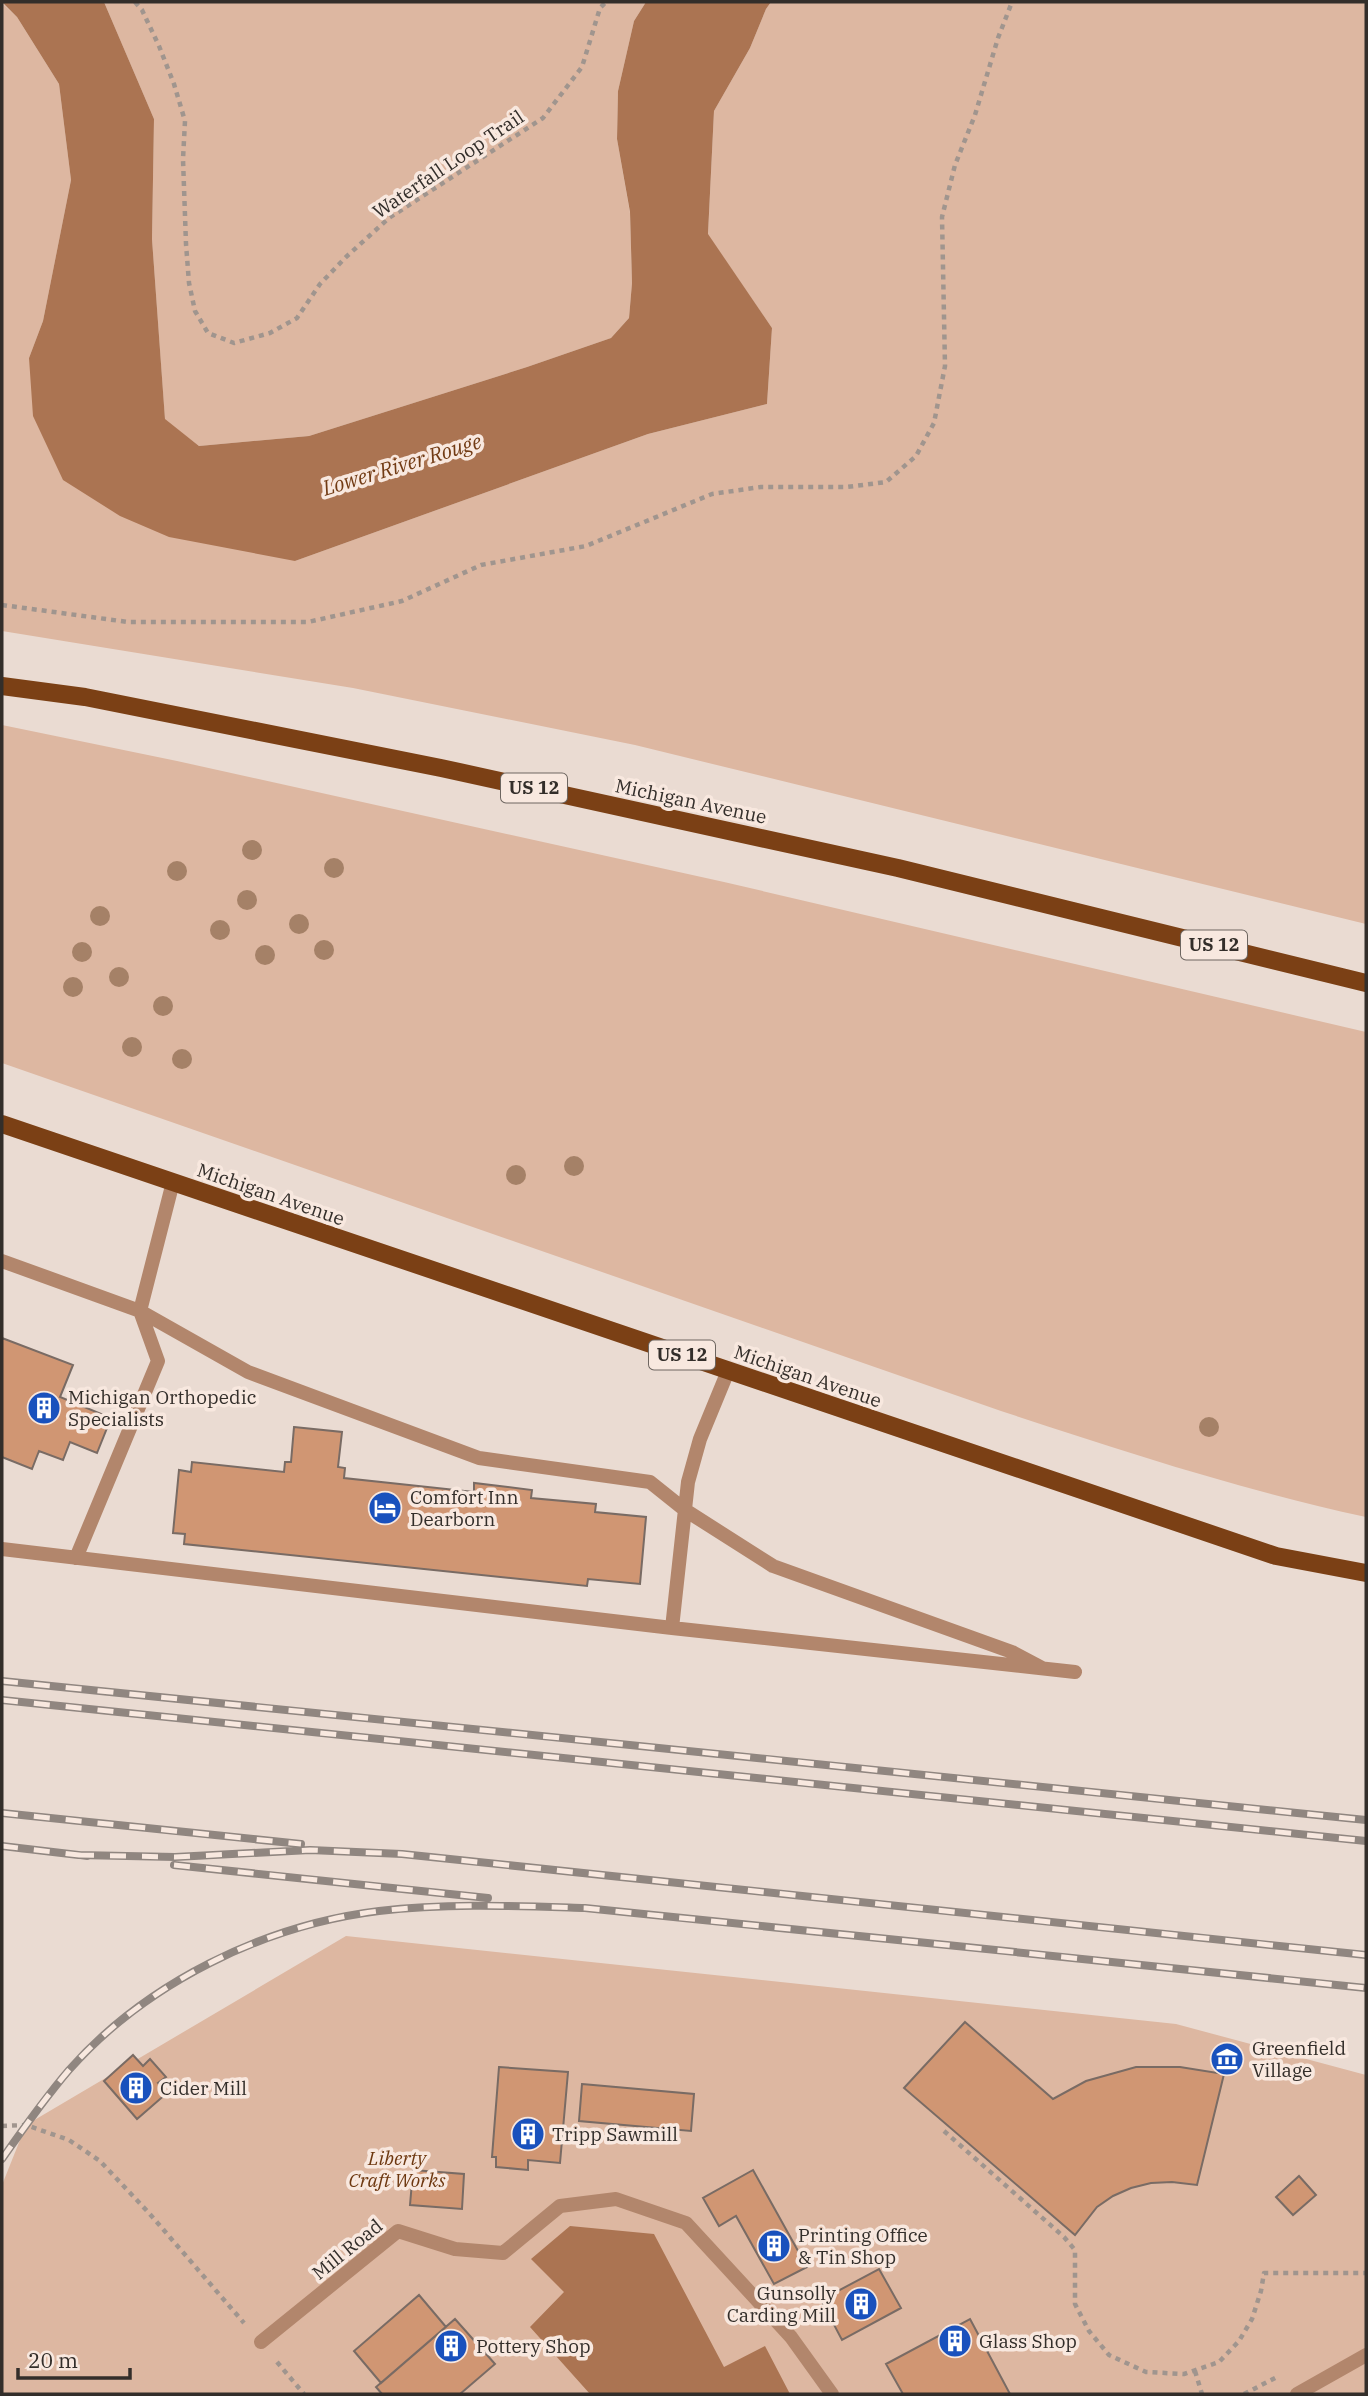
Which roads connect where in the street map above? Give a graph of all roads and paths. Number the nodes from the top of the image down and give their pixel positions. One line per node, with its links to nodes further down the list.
1 (135, 2): 2 (path, Waterfall Loop Trail)
2 (606, 2)
3 (1012, 2): 4 (path)
4 (2, 605)
5 (2, 686): 6 (main road, Michigan Avenue / US 12)
6 (1366, 983)
7 (2, 1124): 8 (main road, Michigan Avenue / US 12)
8 (173, 1182): 10 (street); 11 (main road, Michigan Avenue / US 12)
9 (2, 1261): 10 (street)
10 (140, 1311): 12 (street); 14 (street)
11 (728, 1371): 12 (street); 15 (main road, Michigan Avenue / US 12)
12 (685, 1510): 16 (street); 17 (street)
13 (2, 1549): 14 (street)
14 (76, 1558): 16 (street)
15 (1366, 1573)
16 (672, 1628): 17 (street)
17 (1042, 1668): 18 (street)
18 (1075, 1672)
19 (2, 2126): 22 (path)
20 (944, 2131): 24 (path)
21 (1366, 2273): 24 (path)
22 (261, 2342): 25 (path); 26 (street, Mill Road)
23 (1366, 2355): 28 (street)
24 (1195, 2371): 27 (path)
25 (304, 2394)
26 (832, 2394)
27 (1202, 2394)
28 (1297, 2394)

